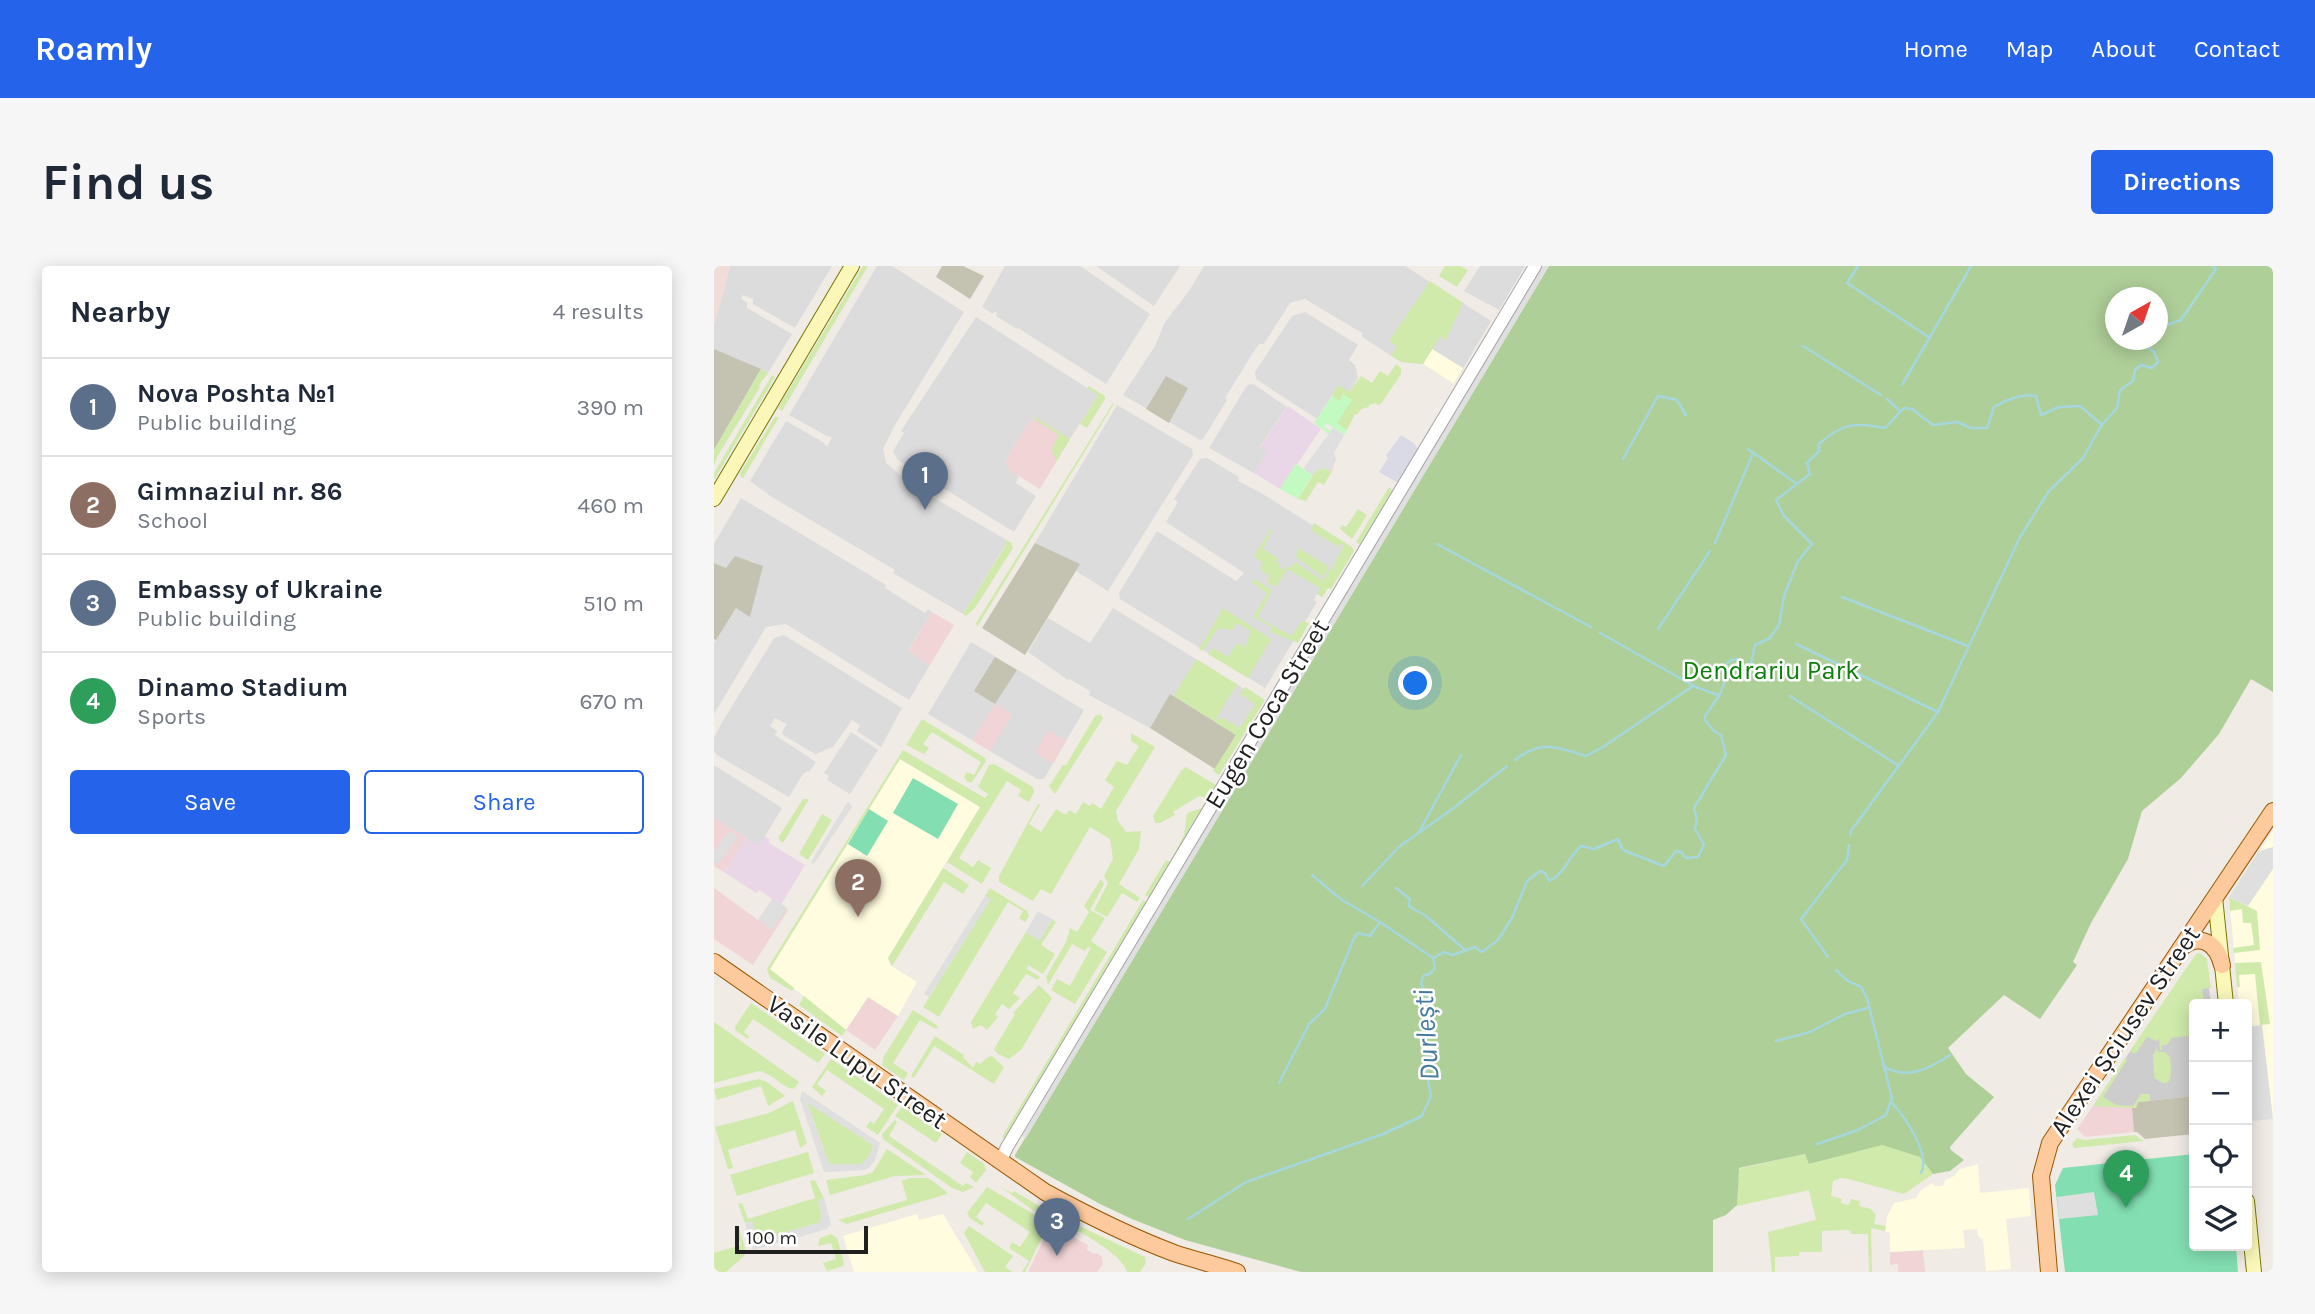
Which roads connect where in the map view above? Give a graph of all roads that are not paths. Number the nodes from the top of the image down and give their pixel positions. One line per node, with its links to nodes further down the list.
1 (852, 266): 3 (main road)
2 (1535, 266): 10 (street, Eugen Coca Street)
3 (714, 499)
4 (2273, 811): 5 (main road, Alexei Șciusev Street)
5 (2216, 897): 6 (main road, Alexei Șciusev Street); 8 (main road)
6 (2180, 949): 8 (main road); 13 (main road, Alexei Șciusev Street)
7 (714, 962): 10 (main road, Vasile Lupu Street)
8 (2222, 965): 9 (main road)
9 (2225, 999)
10 (1000, 1162): 12 (main road, Vasile Lupu Street)
11 (2252, 1251): 14 (main road)
12 (1237, 1272)
13 (2049, 1272)
14 (2254, 1272)

